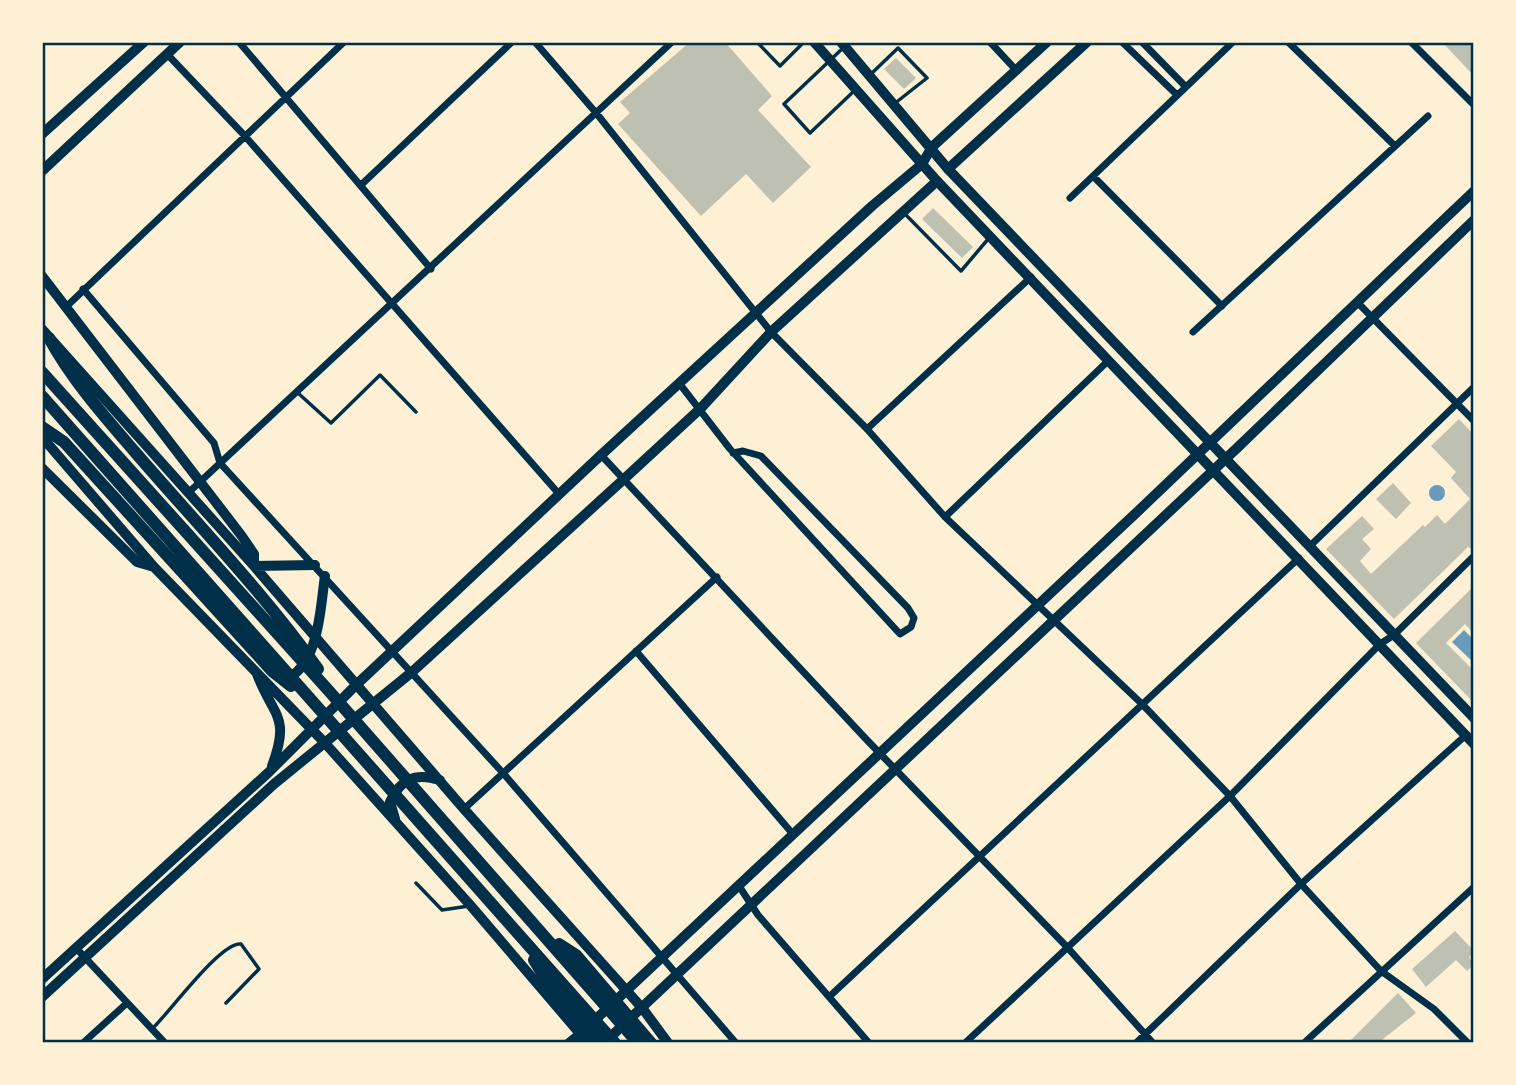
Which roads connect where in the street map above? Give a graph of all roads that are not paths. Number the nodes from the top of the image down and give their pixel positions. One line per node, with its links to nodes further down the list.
1 (144, 42): 32 (main road)
2 (180, 42): 20 (main road)
3 (239, 42): 27 (street)
4 (344, 42): 27 (street)
5 (512, 42): 41 (street)
6 (535, 42): 30 (street)
7 (672, 42): 30 (street)
8 (758, 42): 9 (lane)
9 (804, 42)
10 (814, 42): 21 (street)
11 (990, 42): 22 (street)
12 (1047, 42): 22 (main road)
13 (1087, 42): 37 (main road)
14 (1122, 42): 26 (street)
15 (1142, 42): 24 (street)
16 (1233, 42): 24 (street)
17 (1288, 42): 34 (street)
18 (1410, 42): 29 (street)
19 (843, 44): 21 (lane); 23 (street)
20 (167, 54): 33 (street); 38 (main road)
21 (830, 61): 25 (street); 25 (lane)
22 (1017, 71): 35 (main road)
23 (869, 75): 28 (street); 28 (lane)
24 (1185, 86): 26 (street)
25 (856, 90): 36 (street)
26 (1176, 94): 39 (street)
27 (286, 95): 33 (street); 41 (street)
28 (894, 104): 35 (street)
29 (1474, 106)
30 (597, 114): 47 (street); 55 (street)
31 (1428, 116): 34 (street)
32 (42, 134)
33 (244, 135): 50 (street); 52 (street)
34 (1395, 146): 54 (street)
35 (932, 147): 36 (main road); 37 (street)
36 (922, 164): 40 (street); 55 (main road)
37 (948, 169): 40 (street); 73 (street)
38 (42, 171)
39 (1093, 177): 43 (street); 54 (street)
40 (937, 181): 44 (main road); 46 (street)
41 (361, 185): 47 (street)
42 (1474, 191): 51 (main road)
43 (1070, 198)
44 (902, 211): 46 (lane); 57 (main road)
45 (1474, 220): 56 (main road)
46 (990, 236): 49 (street)
47 (431, 269): 52 (street)
48 (42, 276): 53 (main road)
49 (1031, 277): 60 (street); 71 (street)
50 (83, 289): 53 (street); 78 (street)
51 (1358, 303): 56 (street); 73 (main road)
52 (393, 304): 64 (street); 84 (street)
53 (67, 306): 82 (main road)
54 (1222, 306): 58 (street)
55 (755, 314): 57 (street); 62 (main road)
56 (1374, 317): 66 (street); 77 (main road)
57 (771, 332): 67 (main road); 71 (street)
58 (1193, 332)
59 (45, 334): 83 (main road); 104 (highway)
60 (1109, 360): 75 (street); 85 (street)
61 (42, 372): 104 (highway)
62 (679, 383): 67 (street); 76 (main road)
63 (1474, 387): 66 (street)
64 (298, 393): 68 (lane); 78 (street)
65 (42, 396): 107 (highway)
66 (1457, 404): 69 (street); 86 (street)
67 (701, 408): 74 (street); 81 (main road)
68 (416, 412)
69 (1474, 421)
70 (42, 427): 107 (highway)
71 (867, 429): 85 (street)
72 (42, 437): 91 (main road)
73 (1210, 443): 75 (main road); 77 (street)
74 (733, 453): 74 (street)
75 (1198, 454): 80 (street); 94 (main road)
76 (601, 455): 81 (street); 84 (main road)
77 (1225, 459): 80 (main road); 86 (street)
78 (220, 463): 82 (street); 89 (street)
79 (42, 468): 91 (main road)
80 (1213, 470): 88 (street); 95 (main road)
81 (624, 479): 93 (street); 102 (main road)
82 (201, 482): 83 (street); 90 (main road)
83 (188, 493): 90 (main road)
84 (559, 494): 99 (main road)
85 (945, 517): 94 (street)
86 (1310, 546): 96 (street)
87 (1474, 556): 96 (street)
88 (1298, 558): 98 (street); 106 (street)
89 (315, 565): 90 (main road); 92 (street)
90 (254, 566): 97 (main road)
91 (155, 567): 101 (main road)
92 (325, 576): 97 (main road); 99 (street)
93 (717, 577): 100 (street); 113 (street)
94 (1039, 604): 95 (street); 113 (main road)
95 (1053, 619): 106 (street); 114 (main road)
96 (1394, 635): 98 (street); 108 (street)
97 (316, 637): 101 (main road); 103 (main road)
98 (1380, 644): 110 (street); 118 (street)
99 (394, 651): 102 (street); 103 (main road)
100 (636, 652): 116 (street); 121 (street)
101 (256, 672): 109 (main road); 115 (main road)
102 (412, 672): 105 (main road); 116 (street)
103 (356, 685): 105 (main road); 109 (main road)
104 (329, 691): 129 (highway)
105 (373, 704): 111 (main road); 117 (main road)
106 (1142, 704): 118 (street); 122 (street)
107 (317, 706): 130 (highway)
108 (1474, 718)
109 (313, 729): 111 (main road); 115 (main road)
110 (1466, 735): 112 (street); 124 (street)
111 (324, 741): 120 (main road); 133 (main road)
112 (1474, 744)
113 (878, 752): 114 (street); 121 (main road)
114 (894, 768): 122 (street); 127 (main road)
115 (269, 772): 132 (main road)
116 (503, 773): 119 (street); 134 (street)
117 (440, 780): 119 (main road); 120 (main road)
118 (1230, 796): 124 (street); 131 (street)
119 (464, 809): 138 (main road)
120 (395, 822): 128 (main road)
121 (792, 833): 125 (main road)
122 (980, 856): 131 (street); 139 (street)
123 (416, 883): 128 (lane)
124 (1301, 884): 135 (street); 146 (street)
125 (739, 886): 127 (street); 134 (main road)
126 (1474, 887): 135 (street)
127 (750, 903): 136 (main road); 139 (street)
128 (471, 905): 145 (main road)
129 (545, 935): 153 (highway); 154 (highway)
130 (523, 941): 151 (highway); 152 (highway)
131 (1067, 947): 146 (street); 158 (street)
132 (76, 948): 133 (street); 137 (main road)
133 (84, 957): 140 (main road); 141 (street)
134 (662, 958): 136 (street); 138 (main road)
135 (1381, 971): 161 (street); 162 (street)
136 (678, 976): 143 (main road); 156 (street)
137 (42, 979)
138 (626, 990): 143 (main road); 145 (main road)
139 (830, 996): 157 (street)
140 (42, 997)
141 (127, 1003): 144 (street); 147 (street)
142 (226, 1003): 144 (lane)
143 (643, 1009): 151 (main road); 155 (main road)
144 (152, 1029): 148 (street)
145 (580, 1034): 149 (street); 150 (main road)
146 (1145, 1034): 159 (street); 160 (street)
147 (83, 1043)
148 (165, 1043)
149 (569, 1043)
150 (588, 1043)
151 (601, 1043)
152 (615, 1043)
153 (638, 1043)
154 (651, 1043)
155 (668, 1043)
156 (736, 1043)
157 (869, 1043)
158 (965, 1043)
159 (1136, 1043)
160 (1153, 1043)
161 (1304, 1043)
162 (1468, 1043)

